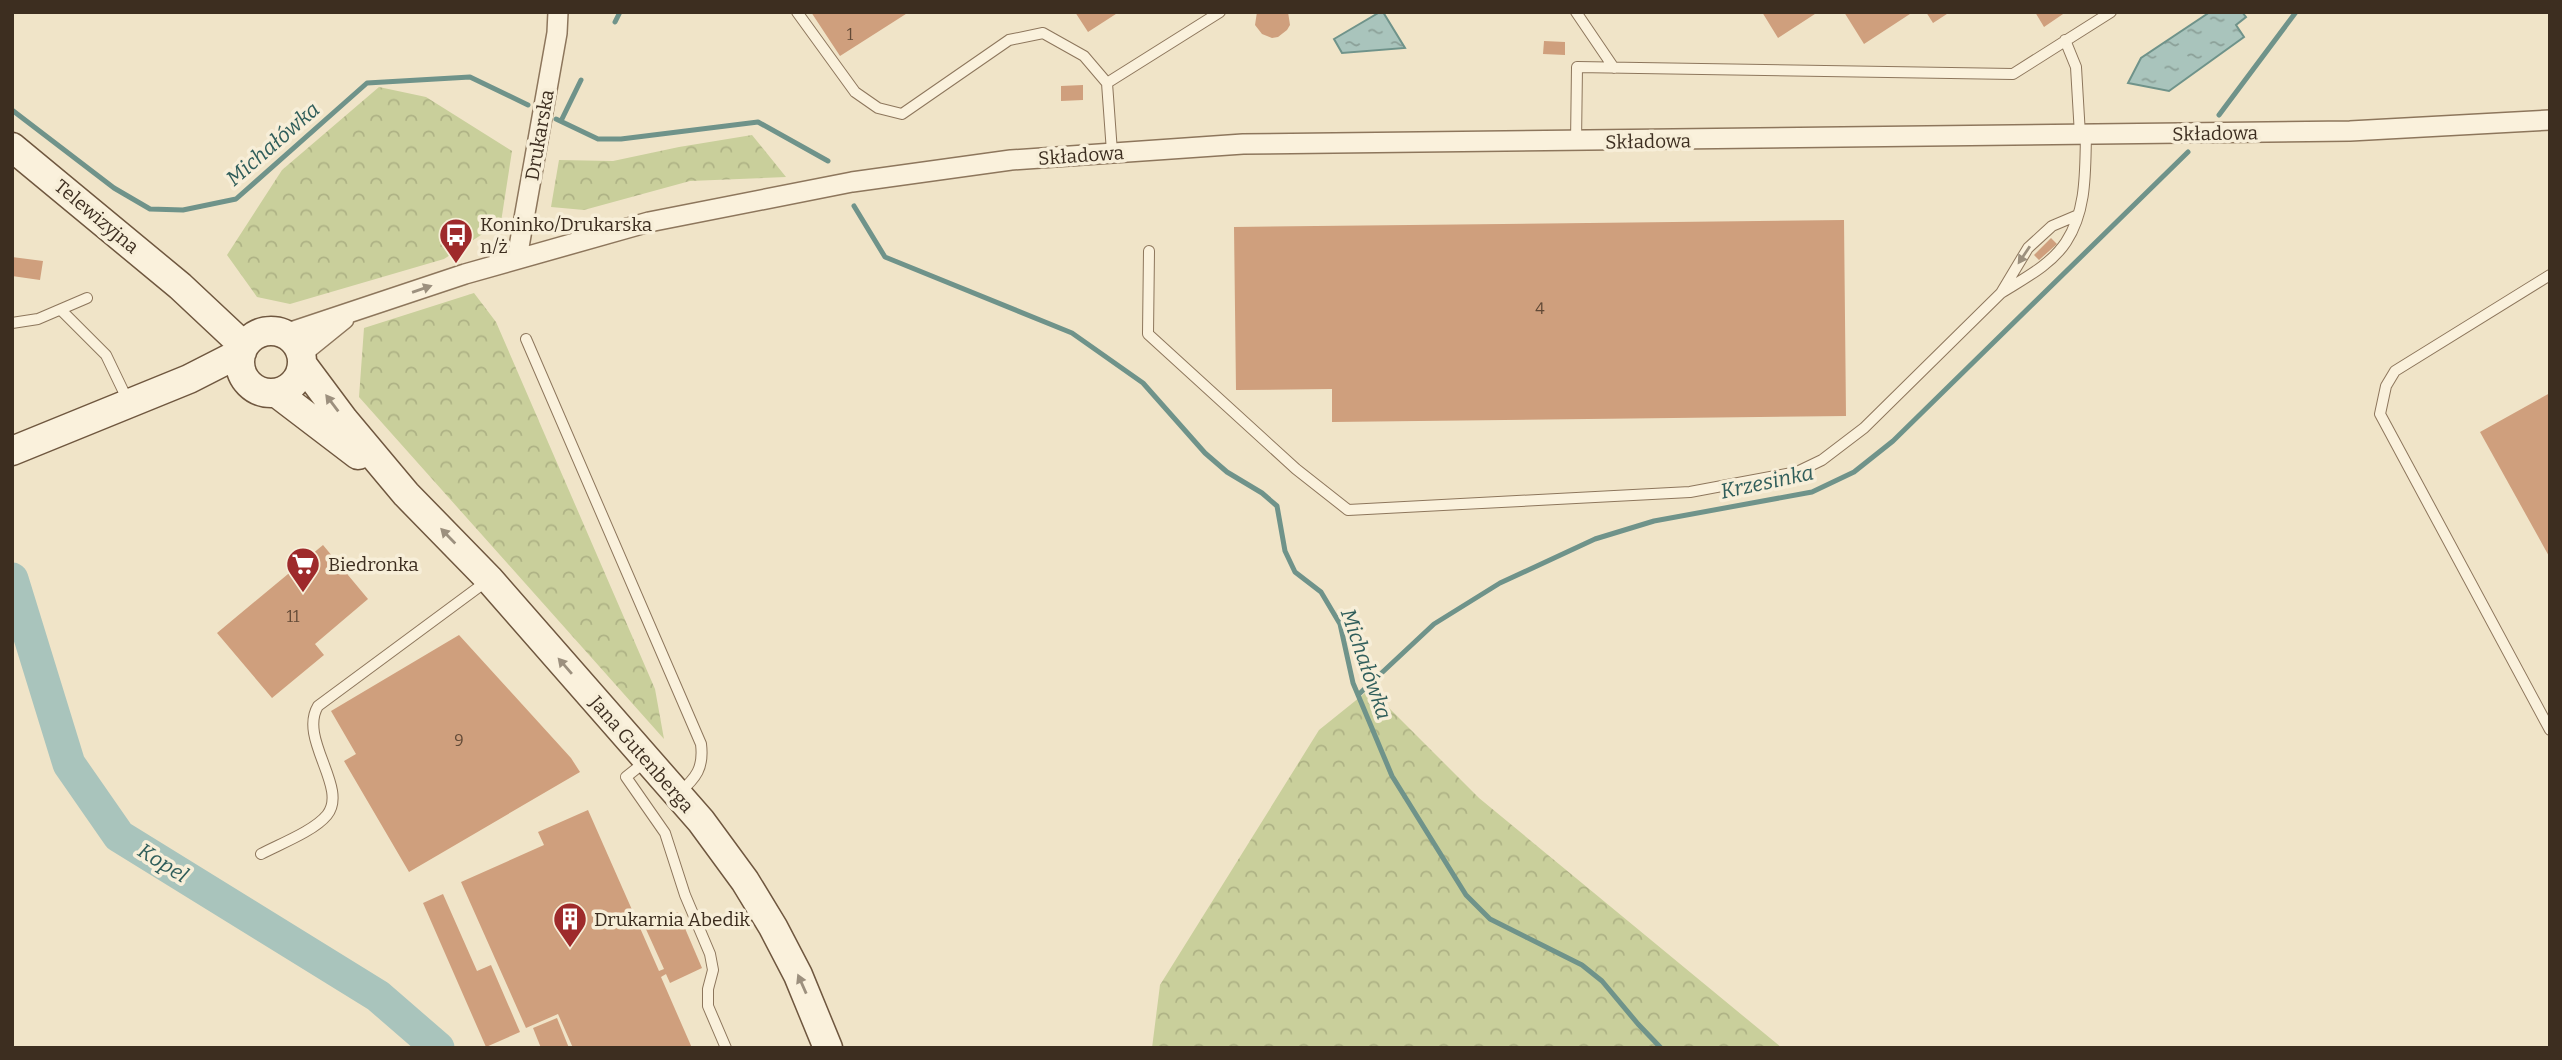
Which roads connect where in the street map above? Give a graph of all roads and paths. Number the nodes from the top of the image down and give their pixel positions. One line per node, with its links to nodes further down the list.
1 (558, 12): 16 (street, Drukarska)
2 (797, 12): 8 (lane)
3 (1220, 12): 8 (lane)
4 (1576, 12): 7 (lane)
5 (2110, 12): 6 (lane)
6 (2065, 40): 7 (lane); 10 (lane)
7 (1614, 68): 11 (lane)
8 (1107, 83): 13 (lane)
9 (2550, 120): 10 (street, Składowa)
10 (2083, 135): 11 (street, Składowa); 14 (lane)
11 (1576, 142): 13 (street, Składowa)
12 (12, 147): 23 (street, Telewizyjna)
13 (1112, 152): 16 (street, Składowa)
14 (2077, 215): 18 (lane, one-way to 18); 18 (lane)
15 (1149, 251): 18 (lane)
16 (517, 258): 23 (street, Składowa, one-way to 16)
17 (2550, 275): 29 (lane)
18 (2001, 293)
19 (87, 298): 20 (lane)
20 (61, 310): 21 (lane); 25 (lane)
21 (12, 323)
22 (526, 339): 31 (lane)
23 (268, 352): 24 (street, Jana Gutenberga); 24 (street); 25 (street); 27 (street, Jana Gutenberga, one-way to 23)
24 (278, 394): 27 (street, Jana Gutenberga)
25 (130, 403): 26 (street)
26 (12, 451)
27 (406, 494): 28 (street, Jana Gutenberga, one-way to 27)
28 (489, 579): 30 (street, Jana Gutenberga, one-way to 28); 32 (lane)
29 (2550, 730)
30 (647, 760): 31 (street, Jana Gutenberga); 33 (lane)
31 (678, 794): 34 (street, Jana Gutenberga, one-way to 31)
32 (261, 854)
33 (726, 1048)
34 (828, 1048)

